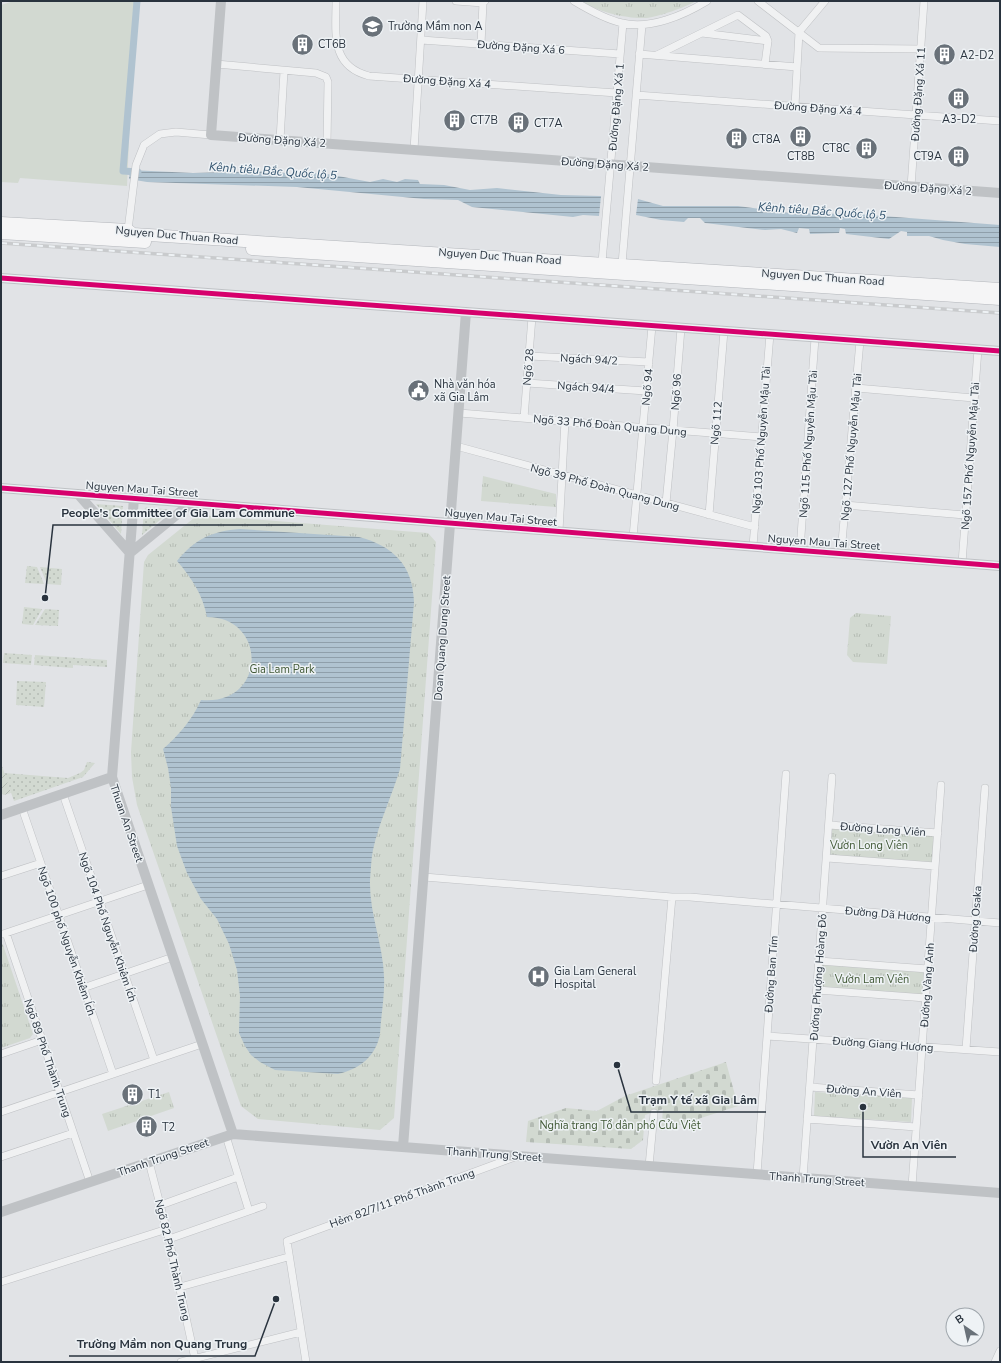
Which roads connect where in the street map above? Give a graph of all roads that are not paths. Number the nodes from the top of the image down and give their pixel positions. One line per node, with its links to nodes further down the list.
1 (221, 1): 22 (street)
2 (336, 1): 26 (street, Đường Đặng Xá 4)
3 (423, 1): 15 (street)
4 (456, 1): 10 (street)
5 (574, 1): 11 (street)
6 (707, 1): 12 (street)
7 (758, 1): 13 (street)
8 (825, 1): 13 (street)
9 (924, 1): 18 (street, Đường Đặng Xá 11)
10 (484, 2): 17 (street)
11 (623, 23): 12 (street); 19 (street, Đường Đặng Xá 1)
12 (642, 25): 20 (street, Đường Đặng Xá 1)
13 (799, 32): 18 (street); 24 (street)
14 (702, 33): 16 (street); 16 (street); 21 (street)
15 (421, 40): 17 (street, Đường Đặng Xá 6); 26 (street)
16 (768, 41): 23 (street)
17 (481, 44): 19 (street, Đường Đặng Xá 6)
18 (921, 49): 30 (street, Đường Đặng Xá 11)
19 (620, 54): 27 (street, Đường Đặng Xá 1)
20 (639, 54): 21 (street); 28 (street, Đường Đặng Xá 1)
21 (657, 55): 23 (street)
22 (216, 64): 25 (street); 32 (street)
23 (766, 64): 24 (street)
24 (797, 67): 29 (street)
25 (284, 71): 33 (street); 34 (street)
26 (418, 79): 27 (street, Đường Đặng Xá 4); 35 (street)
27 (617, 93): 36 (street, Đường Đặng Xá 1)
28 (636, 95): 29 (street, Đường Đặng Xá 4); 37 (street, Đường Đặng Xá 1)
29 (795, 106): 30 (street, Đường Đặng Xá 4)
30 (916, 115): 31 (street, Đường Đặng Xá 4); 38 (street, Đường Đặng Xá 11)
31 (1000, 121)
32 (210, 135): 33 (street, Đường Đặng Xá 2); 41 (street)
33 (280, 140): 34 (street, Đường Đặng Xá 2)
34 (327, 143): 35 (street, Đường Đặng Xá 2)
35 (414, 150): 36 (street, Đường Đặng Xá 2)
36 (611, 164): 37 (street, Đường Đặng Xá 2); 43 (street, Đường Đặng Xá 1)
37 (630, 166): 38 (street, Đường Đặng Xá 2); 44 (street, Đường Đặng Xá 1)
38 (911, 187): 39 (street, Đường Đặng Xá 2)
39 (1000, 193)
40 (1, 223): 41 (highway, Nguyen Duc Thuan Road)
41 (128, 230): 43 (highway, Nguyen Duc Thuan Road)
42 (1, 233): 43 (highway, Nguyen Duc Thuan Road)
43 (602, 267): 44 (highway, Nguyen Duc Thuan Road)
44 (621, 269): 46 (highway, Nguyen Duc Thuan Road); 47 (highway, Nguyen Duc Thuan Road)
45 (1, 278): 48 (street)
46 (1000, 289)
47 (1000, 299)
48 (466, 312): 49 (street); 64 (street, Doan Quang Dung Street)
49 (532, 317): 50 (street); 58 (street, Ngõ 28)
50 (652, 326): 51 (street); 59 (street, Ngõ 94)
51 (681, 328): 52 (street); 68 (street, Ngõ 96)
52 (724, 331): 53 (street); 69 (street, Ngõ 112)
53 (770, 334): 54 (street); 70 (street, Ngõ 103 Phố Nguyễn Mậu Tài)
54 (815, 338): 55 (street); 87 (street, Ngõ 115 Phố Nguyễn Mậu Tài)
55 (860, 341): 56 (street); 61 (street, Ngõ 127 Phố Nguyễn Mậu Tài)
56 (978, 349): 57 (street); 63 (street, Ngõ 157 Phố Nguyễn Mậu Tài)
57 (1000, 351)
58 (529, 356): 59 (street, Ngách 94/2); 60 (street, Ngõ 28)
59 (649, 362): 62 (street, Ngõ 94)
60 (527, 383): 62 (street, Ngách 94/4); 65 (street, Ngõ 28)
61 (856, 388): 63 (street); 79 (street, Ngõ 127 Phố Nguyễn Mậu Tài)
62 (646, 391): 67 (street, Ngõ 94)
63 (974, 398): 81 (street, Ngõ 157 Phố Nguyễn Mậu Tài)
64 (459, 413): 65 (street, Ngõ 33 Phố Đoàn Quang Dung); 71 (street, Doan Quang Dung Street)
65 (524, 418): 66 (street, Ngõ 33 Phố Đoàn Quang Dung)
66 (566, 421): 67 (street, Ngõ 33 Phố Đoàn Quang Dung); 72 (street)
67 (643, 428): 68 (street, Ngõ 33 Phố Đoàn Quang Dung); 75 (street, Ngõ 94)
68 (673, 430): 69 (street, Ngõ 33 Phố Đoàn Quang Dung); 78 (street, Ngõ 96)
69 (715, 433): 70 (street, Ngõ 33 Phố Đoàn Quang Dung); 80 (street, Ngõ 112)
70 (762, 437): 83 (street, Ngõ 103 Phố Nguyễn Mậu Tài)
71 (456, 446): 72 (street, Ngõ 39 Phố Đoàn Quang Dung); 82 (street, Doan Quang Dung Street)
72 (562, 475): 75 (street, Ngõ 39 Phố Đoàn Quang Dung); 84 (street)
73 (1, 488): 74 (street, Nguyen Mau Tai Street)
74 (78, 494): 76 (street, Nguyen Mau Tai Street); 88 (street)
75 (637, 495): 78 (street, Ngõ 39 Phố Đoàn Quang Dung); 85 (street, Ngõ 94)
76 (134, 498): 77 (street, Nguyen Mau Tai Street); 88 (street, Thuan An Street)
77 (191, 502): 82 (street, Nguyen Mau Tai Street); 88 (street)
78 (666, 503): 80 (street, Ngõ 39 Phố Đoàn Quang Dung)
79 (845, 505): 81 (street); 89 (street, Ngõ 127 Phố Nguyễn Mậu Tài)
80 (709, 515): 83 (street, Ngõ 39 Phố Đoàn Quang Dung)
81 (965, 515): 90 (street, Ngõ 157 Phố Nguyễn Mậu Tài)
82 (450, 523): 84 (street, Nguyen Mau Tai Street); 106 (street, Doan Quang Dung Street)
83 (755, 527): 86 (street, Ngõ 103 Phố Nguyễn Mậu Tài)
84 (559, 531): 85 (street, Nguyen Mau Tai Street)
85 (634, 537): 86 (street, Nguyen Mau Tai Street)
86 (753, 546): 87 (street, Nguyen Mau Tai Street)
87 (800, 550): 89 (street, Nguyen Mau Tai Street)
88 (130, 553): 93 (street, Thuan An Street)
89 (841, 553): 90 (street, Nguyen Mau Tai Street)
90 (962, 563): 91 (street, Nguyen Mau Tai Street)
91 (1000, 566)
92 (786, 774): 110 (street, Đường Ban Tím)
93 (112, 777): 97 (street); 107 (street, Thuan An Street)
94 (832, 777): 100 (street, Đường Phượng Hoàng Đỏ)
95 (941, 785): 101 (street, Đường Vàng Anh)
96 (985, 788): 114 (street, Đường Osaka)
97 (63, 794): 98 (street); 109 (street, Ngõ 104 Phố Nguyễn Khiêm Ích)
98 (22, 808): 99 (street); 103 (street, Ngõ 100 phố Nguyễn Khiêm Ích)
99 (1, 815)
100 (829, 825): 101 (street, Đường Long Viên); 102 (street, Đường Phượng Hoàng Đỏ)
101 (938, 833): 104 (street, Đường Vàng Anh)
102 (826, 858): 104 (street); 111 (street, Đường Phượng Hoàng Đỏ)
103 (41, 863): 105 (street); 112 (street, Ngõ 100 phố Nguyễn Khiêm Ích)
104 (935, 866): 113 (street, Đường Vàng Anh)
105 (1, 876)
106 (424, 877): 108 (street, Đường Dã Hương); 144 (street, Doan Quang Dung Street)
107 (148, 885): 109 (street); 117 (street, Thuan An Street)
108 (672, 897): 110 (street, Đường Dã Hương); 134 (street)
109 (100, 901): 112 (street); 120 (street, Ngõ 104 Phố Nguyễn Khiêm Ích)
110 (776, 904): 111 (street, Đường Dã Hương); 124 (street, Đường Ban Tím)
111 (823, 908): 113 (street, Đường Dã Hương); 118 (street, Đường Phượng Hoàng Đỏ)
112 (59, 915): 116 (street); 121 (street, Ngõ 100 phố Nguyễn Khiêm Ích)
113 (932, 917): 114 (street, Đường Dã Hương); 119 (street, Đường Vàng Anh)
114 (975, 921): 115 (street, Đường Dã Hương); 129 (street, Đường Osaka)
115 (1000, 923)
116 (3, 934): 126 (street, Ngõ 89 Phố Thành Trung)
117 (173, 957): 120 (street); 127 (street, Thuan An Street)
118 (819, 961): 119 (street); 122 (street, Đường Phượng Hoàng Đỏ)
119 (928, 969): 123 (street, Đường Vàng Anh)
120 (124, 974): 121 (street); 132 (street, Ngõ 104 Phố Nguyễn Khiêm Ích)
121 (83, 988): 133 (street, Ngõ 100 phố Nguyễn Khiêm Ích)
122 (817, 990): 123 (street); 125 (street, Đường Phượng Hoàng Đỏ)
123 (926, 998): 128 (street, Đường Vàng Anh)
124 (767, 1036): 125 (street, Đường Giang Hương); 149 (street, Đường Ban Tím)
125 (813, 1039): 128 (street, Đường Giang Hương); 135 (street, Đường Phượng Hoàng Đỏ)
126 (42, 1040): 131 (street); 136 (street, Ngõ 89 Phố Thành Trung)
127 (202, 1044): 132 (street); 143 (street, Thuan An Street)
128 (922, 1046): 129 (street, Đường Giang Hương); 137 (street, Đường Vàng Anh)
129 (966, 1050): 130 (street, Đường Giang Hương)
130 (1000, 1052)
131 (1, 1054)
132 (154, 1060): 133 (street)
133 (113, 1074): 136 (street)
134 (656, 1081)
135 (810, 1087): 137 (street, Đường An Viên); 140 (street, Đường Phượng Hoàng Đỏ)
136 (60, 1092): 138 (street); 142 (street, Ngõ 89 Phố Thành Trung)
137 (918, 1095): 141 (street, Đường Vàng Anh)
138 (1, 1112)
139 (654, 1112): 148 (street)
140 (807, 1119): 141 (street); 151 (street, Đường Phượng Hoàng Đỏ)
141 (916, 1127): 153 (street, Đường Vàng Anh)
142 (73, 1132): 146 (street); 152 (street, Ngõ 89 Phố Thành Trung)
143 (229, 1135): 144 (street, Thanh Trung Street); 147 (street, Thanh Trung Street); 150 (street)
144 (403, 1147): 145 (street, Thanh Trung Street)
145 (518, 1156): 148 (street, Thanh Trung Street); 161 (street, Hẻm 82/7/11 Phố Thành Trung)
146 (1, 1157)
147 (149, 1162): 152 (street, Thanh Trung Street); 155 (street, Ngõ 82 Phố Thành Trung)
148 (649, 1166): 149 (street, Thanh Trung Street)
149 (757, 1174): 151 (street, Thanh Trung Street)
150 (238, 1177): 155 (street); 157 (street)
151 (803, 1178): 153 (street, Thanh Trung Street)
152 (90, 1182): 158 (street, Thanh Trung Street)
153 (912, 1186): 154 (street, Thanh Trung Street)
154 (1000, 1193)
155 (161, 1205): 159 (street, Ngõ 82 Phố Thành Trung)
156 (263, 1206): 157 (street)
157 (249, 1211): 160 (street)
158 (1, 1212)
159 (167, 1229): 160 (street, Ngõ 82 Phố Thành Trung); 162 (street)
160 (170, 1239): 163 (street, Ngõ 82 Phố Thành Trung)
161 (288, 1257): 163 (street); 164 (street)
162 (1, 1282)
163 (180, 1288): 166 (street, Ngõ 82 Phố Thành Trung)
164 (301, 1332): 166 (street); 168 (street)
165 (1000, 1351): 169 (street)
166 (195, 1359): 167 (street)
167 (181, 1362)
168 (306, 1362)
169 (995, 1362)

